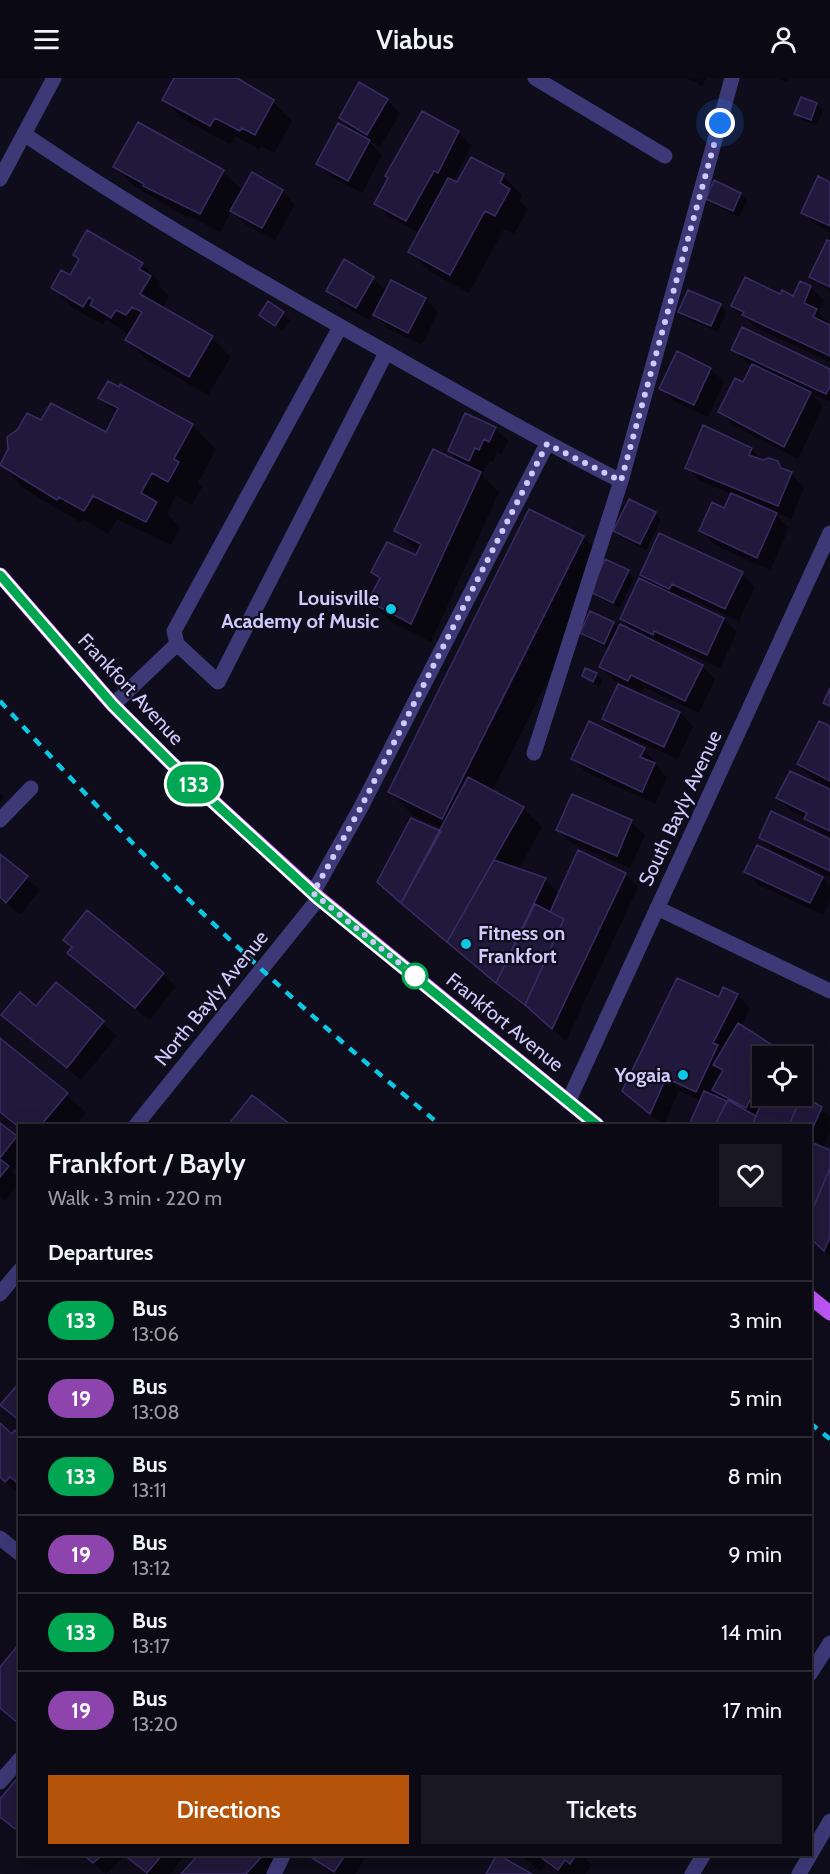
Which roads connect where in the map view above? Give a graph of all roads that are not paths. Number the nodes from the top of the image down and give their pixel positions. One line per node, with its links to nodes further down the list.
1 (54, 78): 4 (street)
2 (535, 78): 5 (street)
3 (732, 78): 10 (street)
4 (24, 134): 6 (street); 7 (street)
5 (665, 156)
6 (0, 179)
7 (340, 327): 8 (street); 13 (street)
8 (386, 352): 9 (street); 13 (street)
9 (547, 444): 10 (street); 18 (street, North Bayly Avenue)
10 (621, 481): 15 (street)
11 (830, 533): 19 (street, South Bayly Avenue)
12 (0, 575): 14 (main road, Frankfort Avenue)
13 (177, 644): 14 (street)
14 (113, 705): 18 (main road, Frankfort Avenue)
15 (534, 753)
16 (31, 788): 17 (street)
17 (0, 820)
18 (316, 895): 21 (main road, Frankfort Avenue); 22 (street, North Bayly Avenue)
19 (657, 908): 20 (street); 21 (street, South Bayly Avenue)
20 (830, 991)
21 (568, 1102): 23 (main road, Frankfort Avenue)
22 (137, 1124)
23 (596, 1124)
24 (18, 1272): 25 (street)
25 (0, 1294)
26 (812, 1299): 27 (main road)
27 (830, 1313)
28 (0, 1538): 29 (street)
29 (18, 1552)
30 (830, 1643): 31 (street)
31 (812, 1671)
32 (18, 1761): 33 (street)
33 (0, 1782)
34 (830, 1821): 35 (street)
35 (812, 1852)
36 (283, 1856): 39 (street)
37 (703, 1856): 40 (street)
38 (810, 1856): 41 (street)
39 (274, 1874)
40 (692, 1874)
41 (799, 1874)

